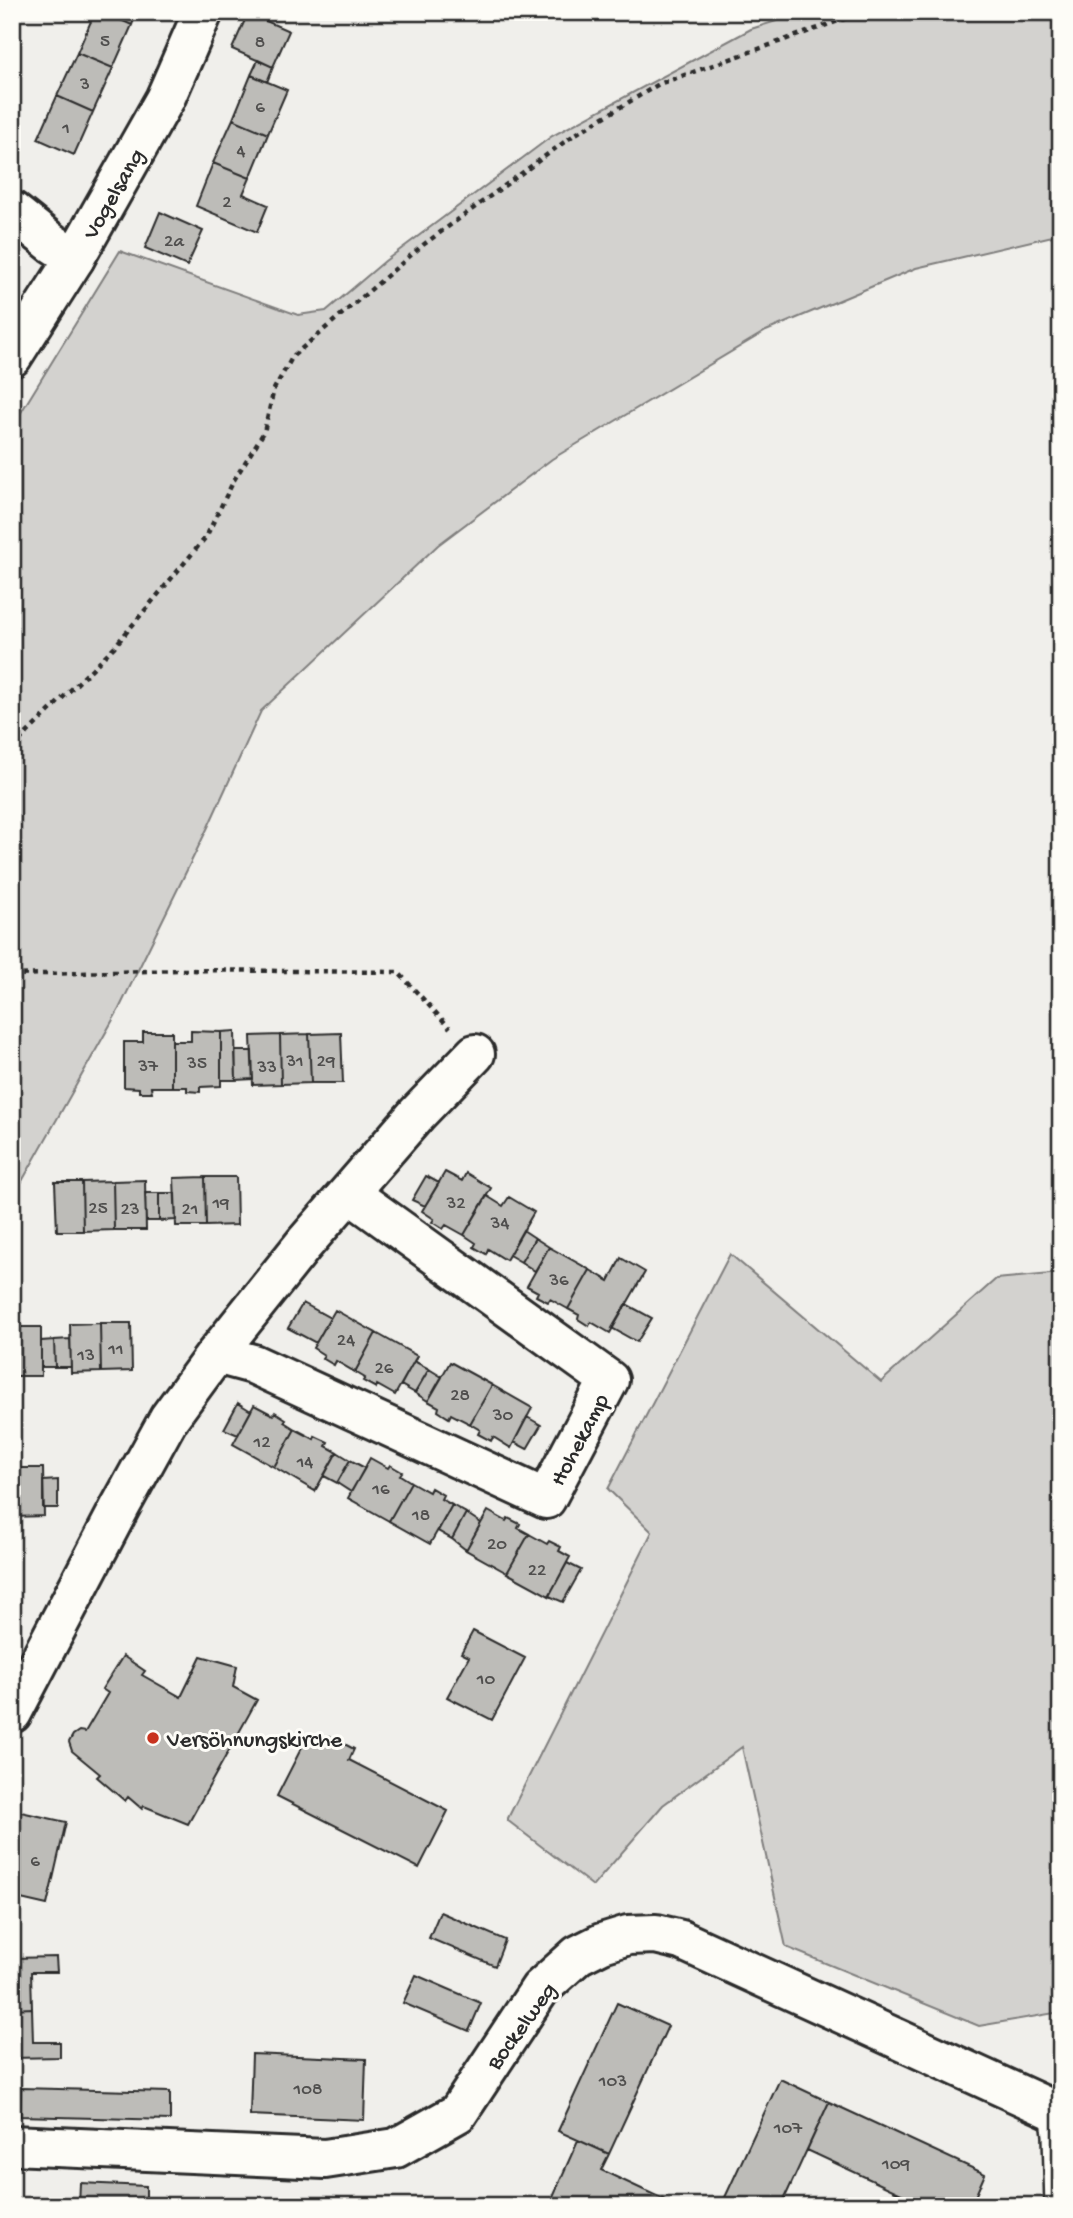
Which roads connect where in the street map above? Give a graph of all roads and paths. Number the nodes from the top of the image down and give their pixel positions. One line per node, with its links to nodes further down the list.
1 (864, 12): 6 (path)
2 (201, 18): 4 (street, Vogelsang)
3 (12, 211): 4 (street)
4 (75, 258): 5 (street, Vogelsang)
5 (12, 356)
6 (12, 748)
7 (12, 975): 8 (path)
8 (475, 1054): 9 (street)
9 (349, 1193): 10 (street); 10 (street, Hohekamp)
10 (216, 1354): 11 (street)
11 (12, 1713)
12 (1056, 2107): 13 (street, Bockelweg); 14 (lane, Bockelweg)
13 (12, 2145)
14 (1056, 2206)

